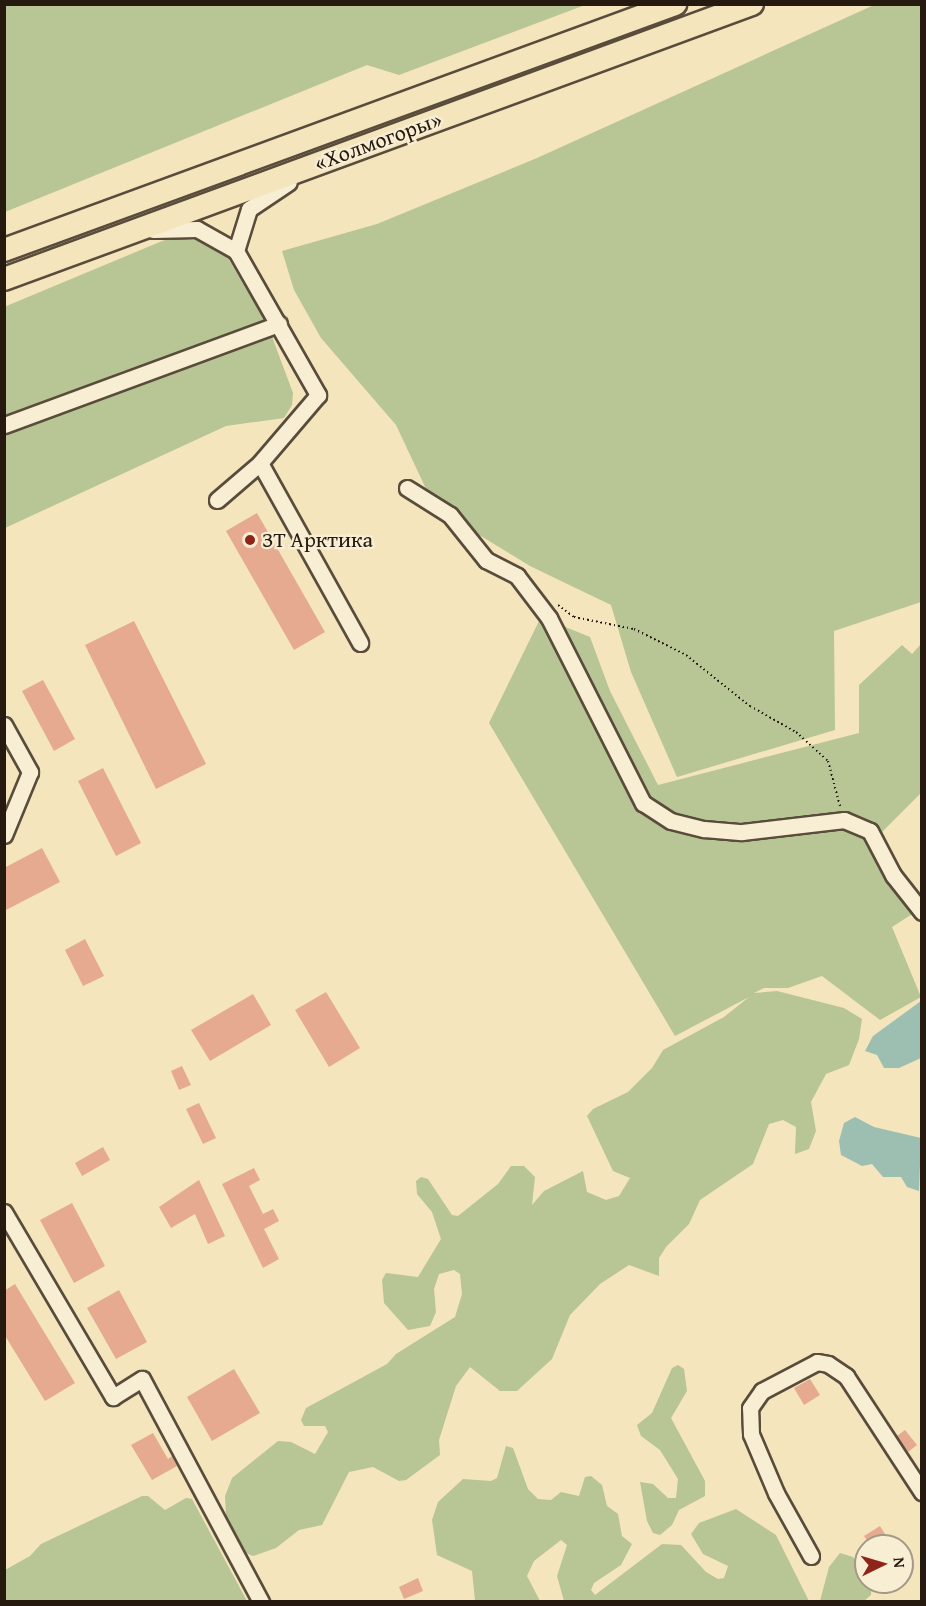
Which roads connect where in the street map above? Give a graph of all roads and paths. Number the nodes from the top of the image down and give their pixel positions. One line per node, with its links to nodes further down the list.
1 (675, 4): 5 (highway, «Холмогоры»)
2 (752, 4): 3 (highway, «Холмогоры»)
3 (334, 157): 4 (highway, «Холмогоры»); 6 (street)
4 (124, 234): 6 (street); 7 (highway, «Холмогоры»)
5 (4, 250)
6 (236, 251): 8 (street)
7 (4, 279)
8 (279, 324): 9 (street); 10 (street)
9 (4, 425)
10 (260, 463): 12 (street); 14 (street)
11 (407, 488): 16 (street)
12 (217, 500)
13 (555, 603): 16 (path)
14 (360, 643)
15 (4, 725): 17 (street)
16 (844, 820): 18 (street)
17 (4, 835)
18 (921, 912)
19 (4, 1212): 22 (street)
20 (921, 1492): 21 (street)
21 (811, 1556)
22 (261, 1602)

